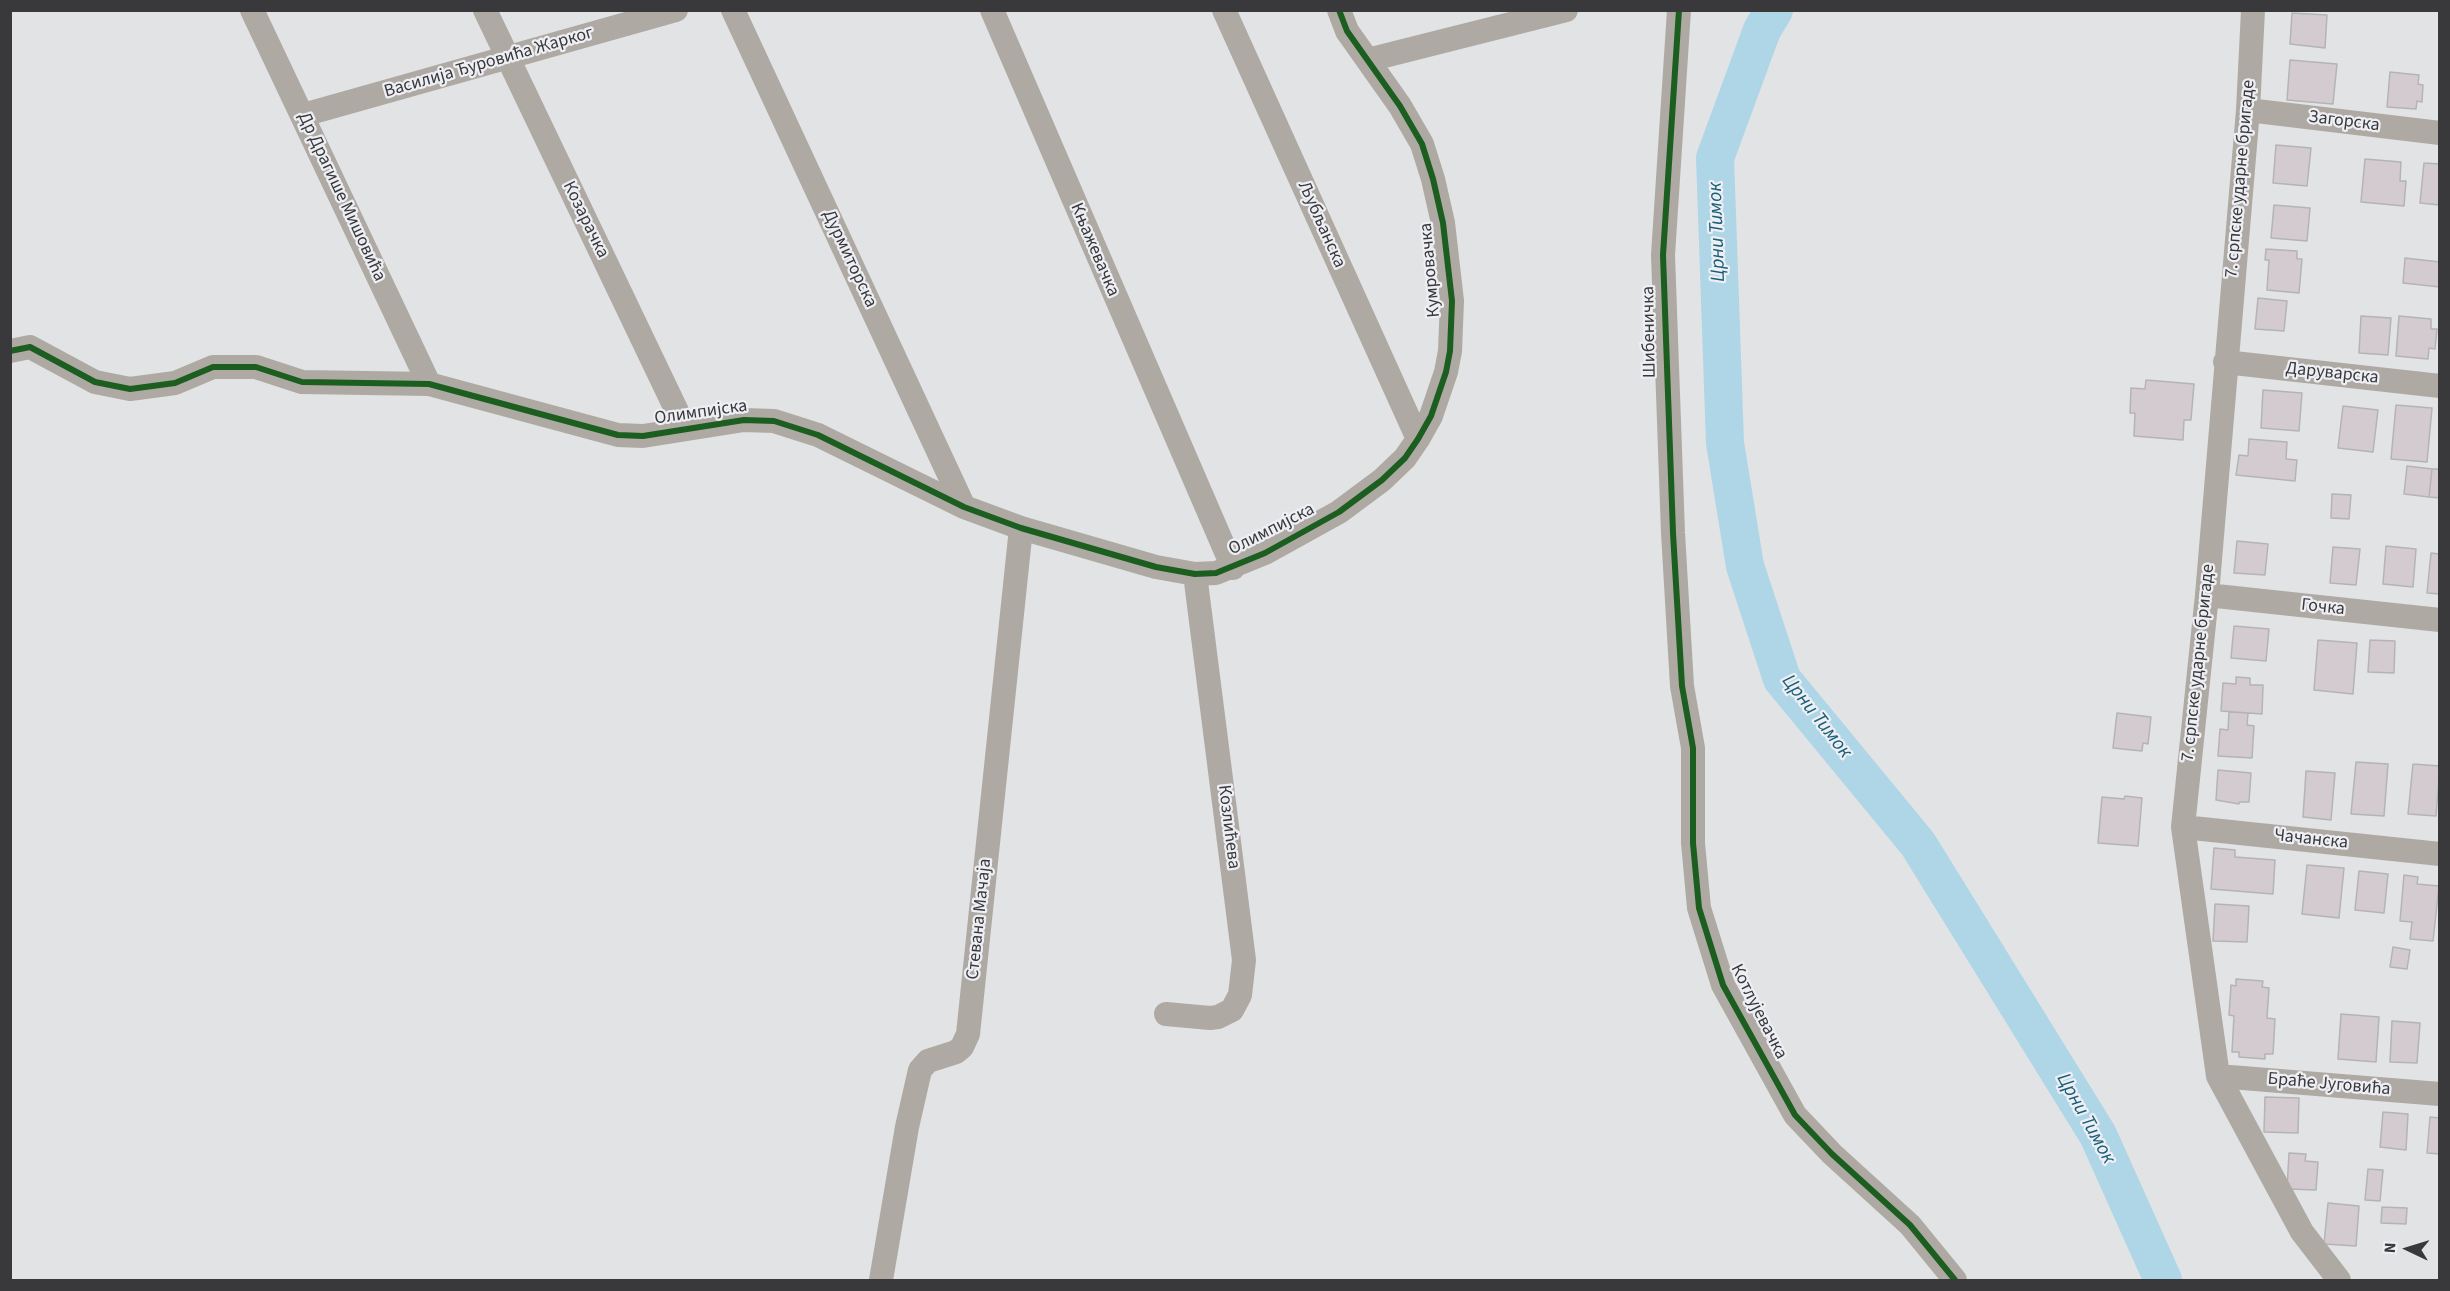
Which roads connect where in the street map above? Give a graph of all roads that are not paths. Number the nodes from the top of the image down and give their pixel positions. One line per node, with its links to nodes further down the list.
1 (252, 10): 14 (street, Др Драгише Мишовића)
2 (485, 10): 11 (street, Козарачка)
3 (676, 10): 11 (street, Василија Ђуровића Жарког)
4 (733, 10): 22 (street, Дурмиторска)
5 (992, 10): 24 (street, Књажевачка)
6 (1224, 10): 21 (street, Љубљанска)
7 (1339, 10): 12 (street, Кумровачка)
8 (1566, 10): 12 (street)
9 (1679, 10): 28 (street, Шибеничка)
10 (2253, 10): 13 (street, 7. српске ударне бригаде)
11 (507, 59): 14 (street, Василија Ђуровића Жарког); 20 (street, Козарачка)
12 (1368, 60): 21 (street, Кумровачка)
13 (2248, 110): 15 (street, Загорска); 17 (street, 7. српске ударне бригаде)
14 (303, 115): 18 (street, Др Драгише Мишовића)
15 (2439, 133)
16 (10, 351): 18 (street, Олимпијска)
17 (2225, 362): 19 (street, Даруварска); 26 (street, 7. српске ударне бригаде)
18 (429, 384): 20 (street, Олимпијска)
19 (2439, 386)
20 (685, 428): 22 (street, Олимпијска)
21 (1418, 439): 24 (street, Олимпијска)
22 (964, 507): 23 (street, Олимпијска)
23 (1021, 528): 25 (street, Олимпијска); 34 (street, Стевана Мачаја)
24 (1233, 568): 25 (street, Олимпијска)
25 (1195, 574): 31 (street, Козлићева)
26 (2207, 595): 27 (street, Гочка); 29 (street, 7. српске ударне бригаде)
27 (2439, 620)
28 (1680, 652): 35 (street, Котлујевачка)
29 (2183, 827): 30 (street, Чачанска); 32 (street, 7. српске ударне бригаде)
30 (2439, 854)
31 (1166, 1014)
32 (2218, 1076): 33 (street, Браће Југовића); 36 (street, 7. српске ударне бригаде)
33 (2439, 1094)
34 (882, 1281)
35 (1955, 1281)
36 (2339, 1281)

